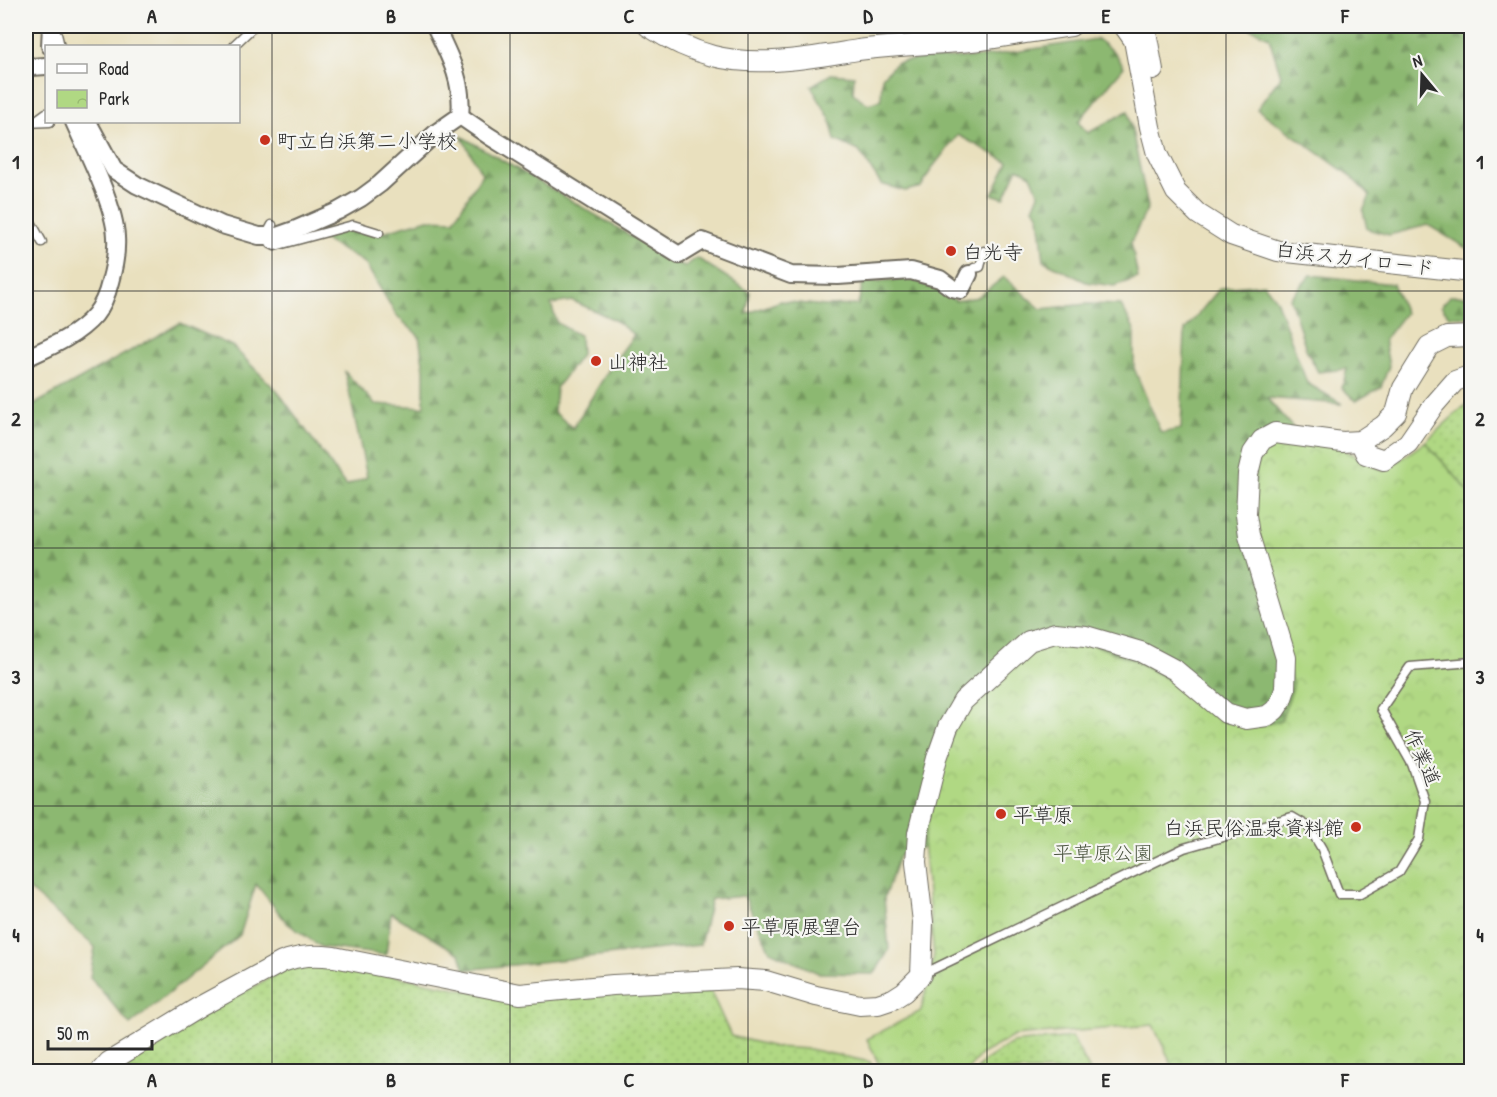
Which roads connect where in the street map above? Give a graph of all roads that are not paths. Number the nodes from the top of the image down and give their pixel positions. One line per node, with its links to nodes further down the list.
1 (435, 26): 14 (street)
2 (648, 26): 11 (street)
3 (996, 26): 11 (street)
4 (1071, 26): 11 (street)
5 (1124, 26): 20 (street, 白浜スカイロード)
6 (1145, 26): 20 (street, 白浜スカイロード)
7 (251, 29): 10 (lane)
8 (50, 34): 9 (lane)
9 (60, 45)
10 (234, 45)
11 (859, 50)
12 (26, 64): 13 (street)
13 (45, 66)
14 (460, 116): 21 (street); 26 (street)
15 (45, 117): 18 (lane)
16 (74, 123): 28 (street)
17 (88, 123): 21 (street)
18 (28, 124)
19 (26, 213): 23 (lane)
20 (1210, 220): 25 (street, 白浜スカイロード)
21 (269, 231): 22 (lane)
22 (379, 233)
23 (42, 242)
24 (984, 251): 26 (lane)
25 (1472, 272)
26 (969, 274)
27 (1472, 336): 30 (street)
28 (26, 358)
29 (1472, 375): 30 (street)
30 (1360, 441): 32 (street)
31 (1472, 662): 32 (lane, 作業道)
32 (921, 975): 33 (street)
33 (100, 1071)

